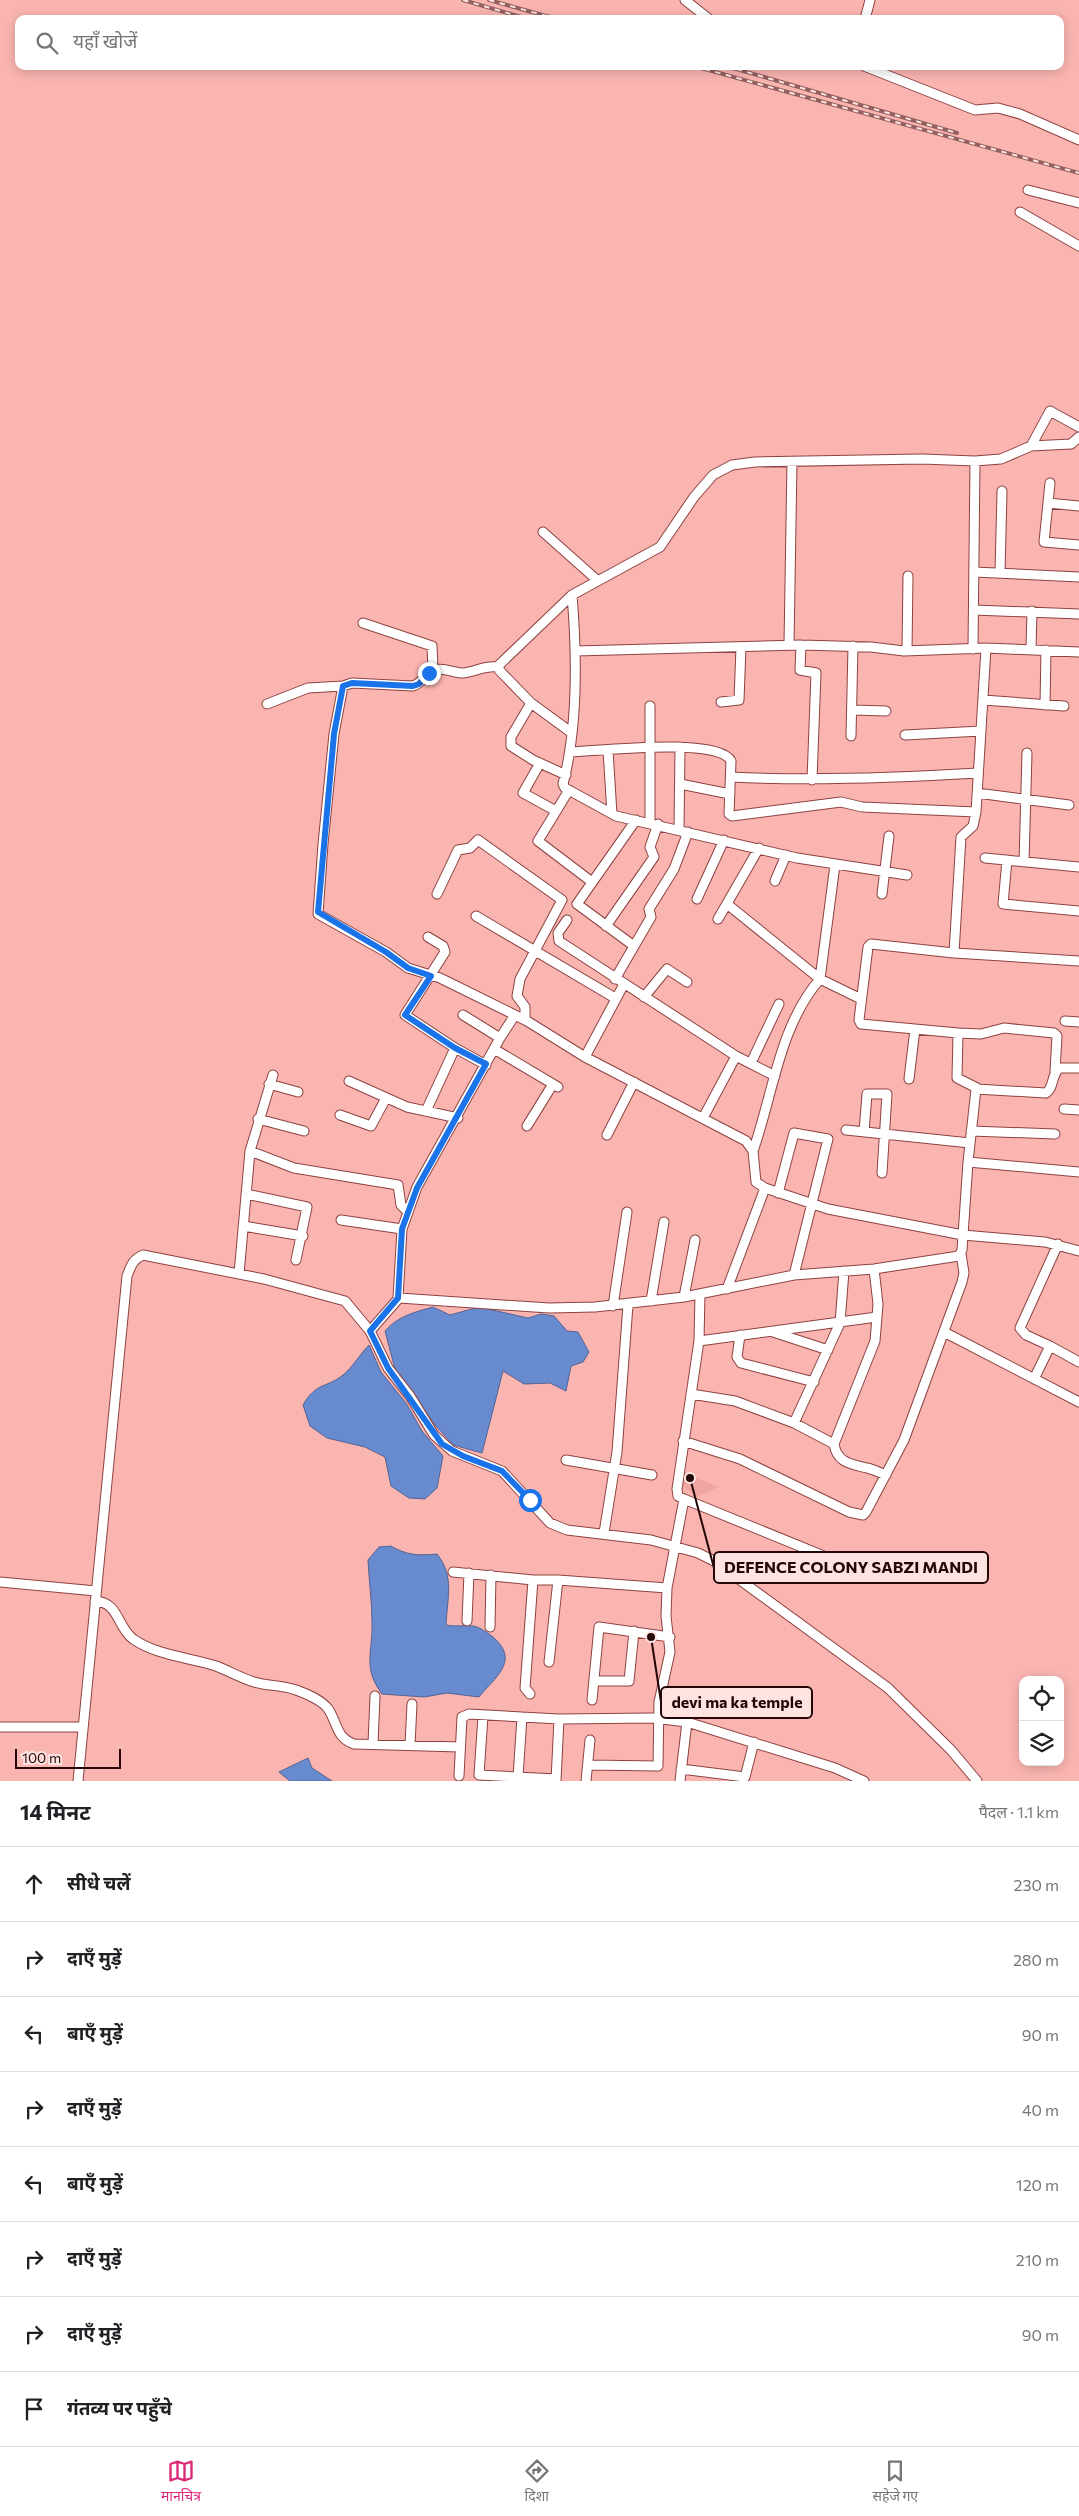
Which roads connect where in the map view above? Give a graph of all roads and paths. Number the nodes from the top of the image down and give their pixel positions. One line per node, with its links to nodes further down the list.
1 (685, 0): 3 (street)
2 (870, 0): 4 (street)
3 (704, 15)
4 (866, 15)
5 (874, 70): 6 (street)
6 (1079, 140)
7 (1028, 190): 8 (street)
8 (1079, 203)
9 (1020, 212): 10 (street)
10 (1079, 246)
11 (1079, 427): 13 (street)
12 (1078, 441): 13 (street)
13 (1030, 446): 14 (street)
14 (975, 461): 15 (street); 22 (street)
15 (792, 462): 26 (street); 32 (street)
16 (1050, 483): 18 (street)
17 (1002, 491): 23 (street)
18 (1048, 503): 19 (street); 21 (street)
19 (1079, 506)
20 (543, 532): 26 (street)
21 (1079, 545)
22 (974, 572): 23 (street); 28 (street)
23 (1000, 573): 25 (street)
24 (908, 576): 41 (street)
25 (1079, 577)
26 (597, 580): 27 (street)
27 (572, 594): 40 (street); 43 (street)
28 (974, 610): 29 (street); 37 (street)
29 (1032, 611): 30 (street); 38 (street)
30 (1079, 614)
31 (364, 623): 44 (street)
32 (789, 645): 33 (street); 35 (street)
33 (801, 645): 34 (street); 68 (street)
34 (853, 646): 41 (street); 53 (street)
35 (741, 647): 40 (street); 48 (street)
36 (986, 648): 37 (street); 38 (street); 46 (street)
37 (973, 649): 41 (street)
38 (1031, 649): 39 (street)
39 (1046, 650): 42 (street); 50 (street)
40 (575, 651): 56 (street)
41 (907, 651)
42 (1079, 652)
43 (498, 668): 44 (street); 47 (street)
44 (432, 670): 45 (street)
45 (343, 686): 49 (street); 108 (street)
46 (983, 700): 50 (street); 55 (street)
47 (531, 702): 56 (street); 64 (street)
48 (721, 702)
49 (267, 704)
50 (1045, 704): 52 (street)
51 (650, 706): 60 (street)
52 (1064, 706)
53 (853, 710): 54 (street); 58 (street)
54 (886, 712)
55 (981, 730): 57 (street); 65 (street)
56 (572, 733): 62 (street)
57 (905, 735)
58 (851, 736)
59 (680, 747): 60 (street); 67 (street); 69 (street)
60 (649, 748): 61 (street); 79 (street)
61 (608, 750): 62 (street); 77 (street)
62 (571, 752): 66 (street)
63 (1027, 753): 73 (street)
64 (540, 763): 66 (street); 75 (street)
65 (978, 773): 68 (street); 71 (street)
66 (566, 774): 70 (street)
67 (731, 777): 68 (street); 72 (street)
68 (812, 780)
69 (680, 784): 72 (street); 80 (street)
70 (569, 790): 75 (street); 77 (street)
71 (977, 793): 73 (street); 76 (street)
72 (730, 794): 76 (street)
73 (1027, 800): 74 (street); 87 (street)
74 (1068, 805)
75 (556, 811): 93 (street)
76 (976, 812): 106 (street)
77 (612, 814): 78 (street)
78 (636, 820): 79 (street); 93 (street)
79 (654, 824): 80 (street); 102 (street)
80 (683, 831): 82 (street); 104 (street)
81 (889, 836): 90 (street)
82 (724, 840): 83 (street); 96 (street)
83 (758, 848): 84 (street); 97 (street)
84 (786, 855): 88 (street); 92 (street)
85 (985, 858): 86 (street)
86 (1007, 860): 87 (street); 98 (street)
87 (1024, 862): 89 (street)
88 (835, 865): 90 (street); 110 (street)
89 (1079, 867)
90 (884, 872): 91 (street); 95 (street)
91 (907, 875)
92 (775, 881)
93 (592, 882): 102 (street)
94 (437, 894): 105 (street)
95 (882, 894)
96 (697, 898)
97 (727, 904): 100 (street); 110 (street)
98 (1079, 911)
99 (476, 916): 105 (street)
100 (718, 919)
101 (567, 920): 109 (street)
102 (606, 926): 104 (street)
103 (428, 937): 108 (street)
104 (634, 946): 109 (street)
105 (535, 950): 114 (street); 119 (street)
106 (954, 954): 107 (street); 115 (street)
107 (1079, 961)
108 (431, 976): 118 (street); 125 (street)
109 (615, 979): 112 (street)
110 (820, 979): 115 (street); 134 (street)
111 (687, 982): 113 (street)
112 (624, 984): 113 (street); 114 (street)
113 (644, 997): 127 (street)
114 (615, 998): 128 (street)
115 (861, 999): 122 (street)
116 (779, 1004): 129 (street)
117 (462, 1015): 124 (street)
118 (515, 1015): 119 (street); 124 (street)
119 (525, 1020): 128 (street)
120 (1065, 1021): 121 (street)
121 (1079, 1022)
122 (915, 1029): 123 (street); 135 (street)
123 (958, 1033): 132 (street); 139 (street)
124 (500, 1038): 126 (street)
125 (455, 1048): 130 (street); 144 (street)
126 (494, 1049): 130 (street); 149 (street)
127 (736, 1056): 129 (street); 147 (street)
128 (585, 1057): 137 (street)
129 (751, 1063): 134 (street)
130 (486, 1064): 146 (street)
131 (1079, 1068): 132 (street)
132 (1055, 1072): 139 (street)
133 (273, 1075): 138 (street)
134 (775, 1076): 159 (street)
135 (909, 1079)
136 (349, 1081): 141 (street)
137 (634, 1082): 147 (street); 156 (street)
138 (269, 1084): 140 (street); 148 (street)
139 (977, 1088): 152 (street)
140 (298, 1092)
141 (386, 1098): 144 (street); 145 (street)
142 (1064, 1109): 143 (street)
143 (1079, 1110)
144 (426, 1111): 146 (street)
145 (340, 1115)
146 (458, 1118): 167 (street)
147 (703, 1118): 159 (street)
148 (258, 1119): 151 (street); 158 (street)
149 (527, 1126)
150 (846, 1130): 153 (street)
151 (304, 1131)
152 (971, 1131): 155 (street); 157 (street)
153 (864, 1132): 154 (street); 154 (street)
154 (884, 1134): 157 (street); 162 (street)
155 (1055, 1134)
156 (607, 1135)
157 (970, 1143): 160 (street)
158 (250, 1151): 165 (street); 167 (street)
159 (753, 1151): 163 (street)
160 (968, 1162): 161 (street); 173 (street)
161 (1079, 1172)
162 (882, 1173)
163 (765, 1188): 164 (street); 184 (street)
164 (778, 1193): 166 (street); 166 (street)
165 (246, 1194): 171 (street); 174 (street)
166 (812, 1204): 173 (street); 183 (street)
167 (407, 1211): 172 (street)
168 (627, 1212): 190 (street)
169 (341, 1220): 172 (street)
170 (664, 1222): 188 (street)
171 (243, 1226): 174 (street); 182 (street)
172 (402, 1229): 187 (street)
173 (963, 1235): 176 (street); 178 (street)
174 (303, 1236): 179 (street)
175 (695, 1240): 186 (street)
176 (1058, 1244): 177 (street); 198 (street)
177 (1079, 1251)
178 (961, 1254): 180 (street); 194 (street)
179 (296, 1260)
180 (874, 1269): 181 (street); 191 (street)
181 (844, 1271): 183 (street); 192 (street)
182 (239, 1274): 195 (street); 223 (street)
183 (794, 1275): 184 (street)
184 (727, 1289): 185 (street)
185 (700, 1294): 186 (street); 197 (street)
186 (684, 1297): 188 (street)
187 (398, 1298): 190 (street); 195 (street)
188 (651, 1300): 189 (street)
189 (628, 1305): 190 (street); 209 (street)
190 (613, 1306)
191 (877, 1317): 192 (street); 207 (street)
192 (840, 1323): 193 (street); 199 (street)
193 (770, 1331): 196 (street); 199 (street)
194 (944, 1332): 201 (street); 211 (street)
195 (371, 1333): 213 (street)
196 (740, 1335): 197 (street); 202 (street)
197 (699, 1341): 203 (street)
198 (1050, 1346): 200 (street); 201 (street)
199 (828, 1350): 202 (street)
200 (1079, 1362)
201 (1034, 1379): 204 (street)
202 (814, 1382): 205 (street)
203 (691, 1394): 205 (street); 206 (street)
204 (1079, 1402)
205 (794, 1423): 207 (street)
206 (683, 1441): 211 (street); 212 (street)
207 (834, 1444): 211 (street)
208 (566, 1460): 209 (street)
209 (614, 1469): 210 (street); 213 (street)
210 (652, 1475)
211 (886, 1475)
212 (684, 1498): 214 (street); 215 (street)
213 (604, 1533): 214 (street)
214 (676, 1546): 222 (street); 256 (street)
215 (841, 1563)
216 (453, 1572): 217 (street)
217 (469, 1573): 218 (street); 224 (street)
218 (491, 1575): 219 (street); 225 (street)
219 (533, 1580): 220 (street); 230 (street)
220 (558, 1580): 222 (street); 228 (street)
221 (0, 1582): 223 (street)
222 (667, 1588): 227 (street)
223 (95, 1596): 240 (street); 243 (street)
224 (467, 1621)
225 (490, 1627)
226 (634, 1630): 227 (street); 229 (street); 229 (street)
227 (670, 1637): 237 (street)
228 (548, 1662)
229 (594, 1681): 232 (street)
230 (530, 1694)
231 (375, 1696): 243 (street)
232 (592, 1700)
233 (412, 1704): 244 (street)
234 (483, 1716): 235 (street); 245 (street); 249 (street)
235 (522, 1717): 236 (street); 249 (street)
236 (560, 1719): 237 (street); 251 (street)
237 (660, 1719): 238 (street); 246 (street)
238 (688, 1722): 242 (street); 247 (street)
239 (0, 1727): 240 (street)
240 (82, 1727): 252 (street)
241 (590, 1740): 246 (street)
242 (754, 1742): 247 (street); 255 (street)
243 (374, 1744): 244 (street)
244 (410, 1746): 245 (street)
245 (460, 1747): 248 (street)
246 (588, 1765): 253 (street)
247 (681, 1769): 254 (street)
248 (459, 1776)
249 (518, 1778): 250 (street)
250 (534, 1779): 251 (street)
251 (556, 1780)
252 (78, 1781)
253 (586, 1781)
254 (680, 1781)
255 (864, 1781)
256 (977, 1781)

